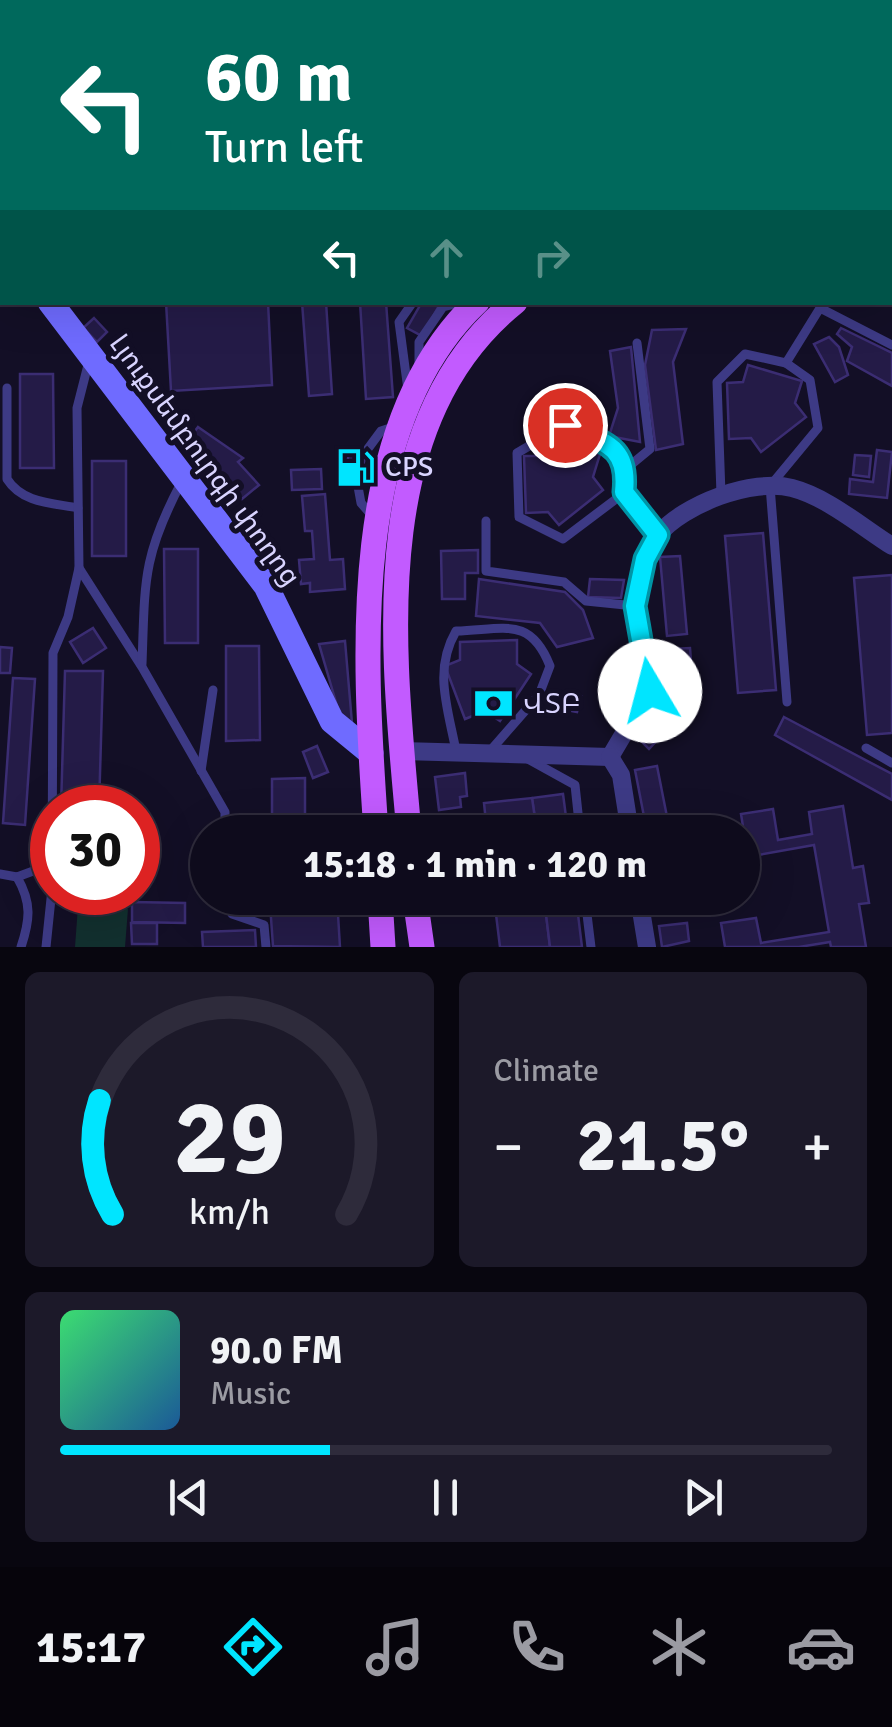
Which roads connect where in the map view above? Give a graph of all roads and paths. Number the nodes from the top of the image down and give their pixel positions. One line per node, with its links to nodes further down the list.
1 (52, 305): 8 (street, Լյուքսեմբուրգի փողոց)
2 (411, 305): 11 (lane)
3 (448, 305): 11 (lane)
4 (474, 305): 11 (main road)
5 (511, 305): 32 (main road)
6 (637, 343): 13 (lane)
7 (892, 345): 9 (lane)
8 (91, 354): 14 (street, Լյուքսեմբուրգի փողոց); 19 (lane)
9 (786, 363): 16 (lane); 18 (lane)
10 (7, 388): 19 (lane)
11 (412, 402): 12 (lane); 21 (main road)
12 (364, 454)
13 (626, 468): 17 (lane); 17 (lane)
14 (184, 478): 26 (lane); 34 (street, Լյուքսեմբուրգի փողոց)
15 (357, 481): 21 (lane)
16 (770, 486): 18 (street); 23 (street); 28 (lane)
17 (624, 492): 22 (lane)
18 (721, 497): 22 (street)
19 (78, 508): 24 (lane)
20 (486, 521): 25 (lane)
21 (378, 524): 34 (main road)
22 (658, 535): 25 (street)
23 (892, 546)
24 (79, 568): 26 (lane); 38 (lane)
25 (635, 606): 35 (street)
26 (142, 667): 37 (lane)
27 (213, 690): 37 (lane)
28 (787, 702)
29 (866, 748): 36 (lane)
30 (456, 751): 31 (street); 31 (lane); 32 (street)
31 (490, 751): 33 (street)
32 (402, 752): 41 (main road)
33 (515, 752): 35 (street); 42 (lane)
34 (371, 754): 40 (main road)
35 (610, 757): 43 (street)
36 (892, 763)
37 (202, 770): 39 (lane)
38 (52, 785)
39 (225, 815)
40 (375, 815)
41 (408, 815)
42 (579, 815)
43 (627, 815)
44 (30, 873): 46 (lane)
45 (0, 874): 46 (lane)
46 (18, 877): 53 (lane)
47 (48, 915): 54 (lane)
48 (235, 915): 55 (lane)
49 (381, 915): 56 (main road)
50 (417, 915): 57 (main road)
51 (587, 915): 58 (lane)
52 (642, 915): 59 (street)
53 (20, 947)
54 (46, 947)
55 (266, 947)
56 (384, 947)
57 (422, 947)
58 (590, 947)
59 (647, 947)

